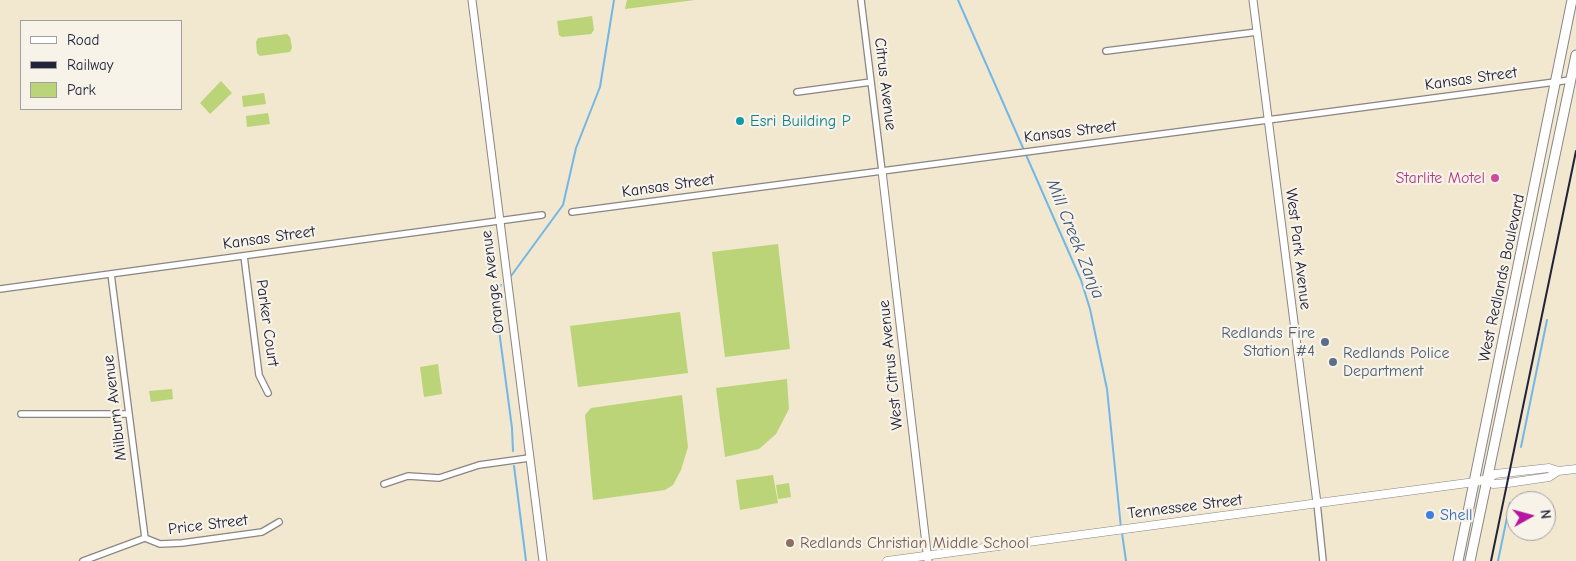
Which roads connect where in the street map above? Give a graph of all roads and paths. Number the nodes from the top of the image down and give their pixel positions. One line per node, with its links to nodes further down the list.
1 (472, 0): 16 (street, Orange Avenue)
2 (860, 0): 10 (street, Citrus Avenue)
3 (1253, 0): 5 (street, West Park Avenue)
4 (1572, 0): 9 (main road, West Redlands Boulevard)
5 (1257, 32): 6 (street); 12 (street, West Park Avenue)
6 (1106, 52)
7 (1576, 55): 8 (main road, West Redlands Boulevard)
8 (1570, 80): 9 (street, Kansas Street); 25 (main road, West Redlands Boulevard)
9 (1557, 81): 12 (street, Kansas Street); 26 (main road, West Redlands Boulevard)
10 (872, 82): 11 (street); 13 (street, Citrus Avenue)
11 (797, 92)
12 (1268, 120): 13 (street, Kansas Street); 28 (street, West Park Avenue)
13 (882, 171): 14 (street, Kansas Street); 31 (street, West Citrus Avenue)
14 (572, 212)
15 (542, 215): 16 (street, Kansas Street)
16 (500, 221): 17 (street, Kansas Street); 23 (street, Orange Avenue)
17 (244, 256): 18 (street, Kansas Street); 20 (street, Parker Court)
18 (111, 274): 19 (street, Kansas Street); 22 (street, Milburn Avenue)
19 (0, 289)
20 (268, 393)
21 (21, 414): 22 (street)
22 (129, 414): 30 (street, Milburn Avenue)
23 (529, 458): 27 (street); 33 (street, Orange Avenue)
24 (1576, 469): 25 (main road, Tennessee Street)
25 (1487, 479): 26 (main road, Tennessee Street); 37 (main road, West Redlands Boulevard)
26 (1475, 482): 28 (main road, Tennessee Street); 36 (main road, West Redlands Boulevard)
27 (384, 484)
28 (1317, 503): 31 (main road, Tennessee Street); 35 (street, West Park Avenue)
29 (279, 522): 30 (street, Price Street)
30 (145, 538): 32 (street, Price Street)
31 (927, 558): 34 (main road, Tennessee Street)
32 (83, 561)
33 (542, 561)
34 (887, 561)
35 (1323, 561)
36 (1458, 561)
37 (1470, 561)

